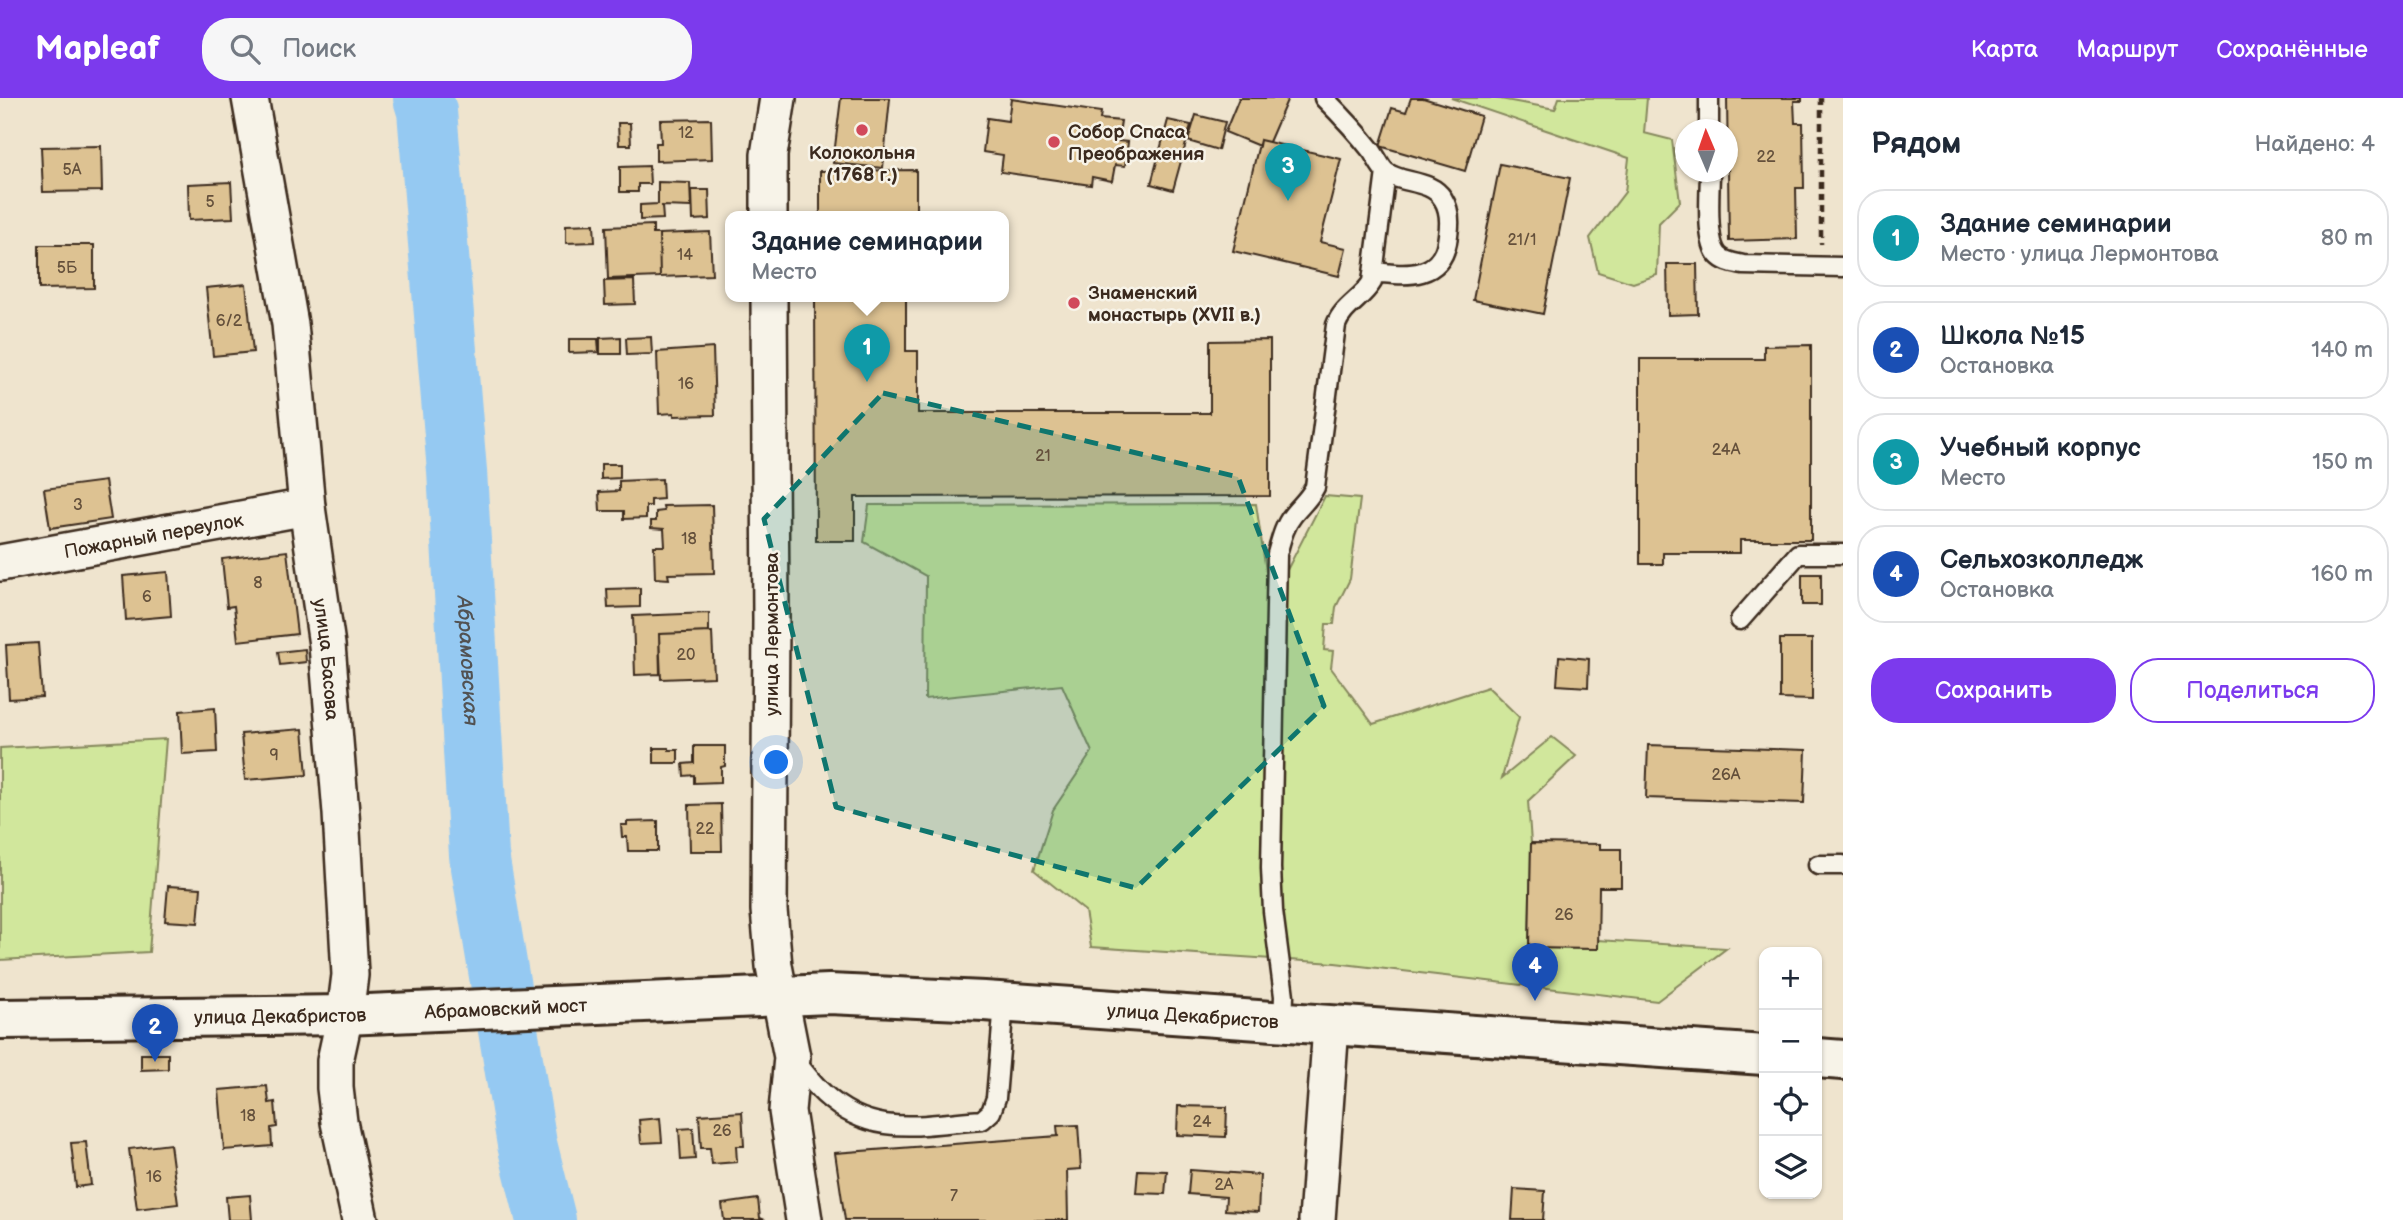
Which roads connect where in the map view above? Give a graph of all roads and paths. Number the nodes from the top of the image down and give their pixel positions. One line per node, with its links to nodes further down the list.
1 (250, 98): 14 (street, улица Басова)
2 (778, 98): 9 (street)
3 (1324, 98): 7 (lane)
4 (1709, 98): 6 (lane)
5 (1821, 98): 10 (path)
6 (1709, 119)
7 (1386, 172): 12 (lane); 12 (lane)
8 (1710, 182): 10 (lane)
9 (769, 211)
10 (1821, 266): 11 (lane)
11 (1843, 267)
12 (1374, 272): 26 (lane)
13 (769, 302): 20 (street, улица Лермонтова)
14 (307, 508): 16 (street, Пожарный переулок); 24 (street, улица Басова)
15 (1843, 554): 17 (lane)
16 (0, 563)
17 (1740, 621)
18 (1818, 864): 19 (lane)
19 (1843, 864)
20 (781, 995): 21 (street, улица Декабристов); 22 (street, улица Декабристов); 29 (street, улица Лермонтова)
21 (621, 1002): 23 (street, Абрамовский мост)
22 (1004, 1003): 26 (street, улица Декабристов); 29 (lane)
23 (391, 1013): 24 (street, улица Декабристов)
24 (345, 1015): 25 (street, улица Декабристов); 32 (street, улица Басова)
25 (0, 1019)
26 (1283, 1022): 27 (street, улица Декабристов)
27 (1331, 1026): 28 (street, улица Декабристов); 34 (street)
28 (1759, 1055)
29 (792, 1057): 33 (street, улица Лермонтова)
30 (1822, 1058): 31 (street)
31 (1843, 1060)
32 (360, 1220)
33 (804, 1220)
34 (1317, 1220)

